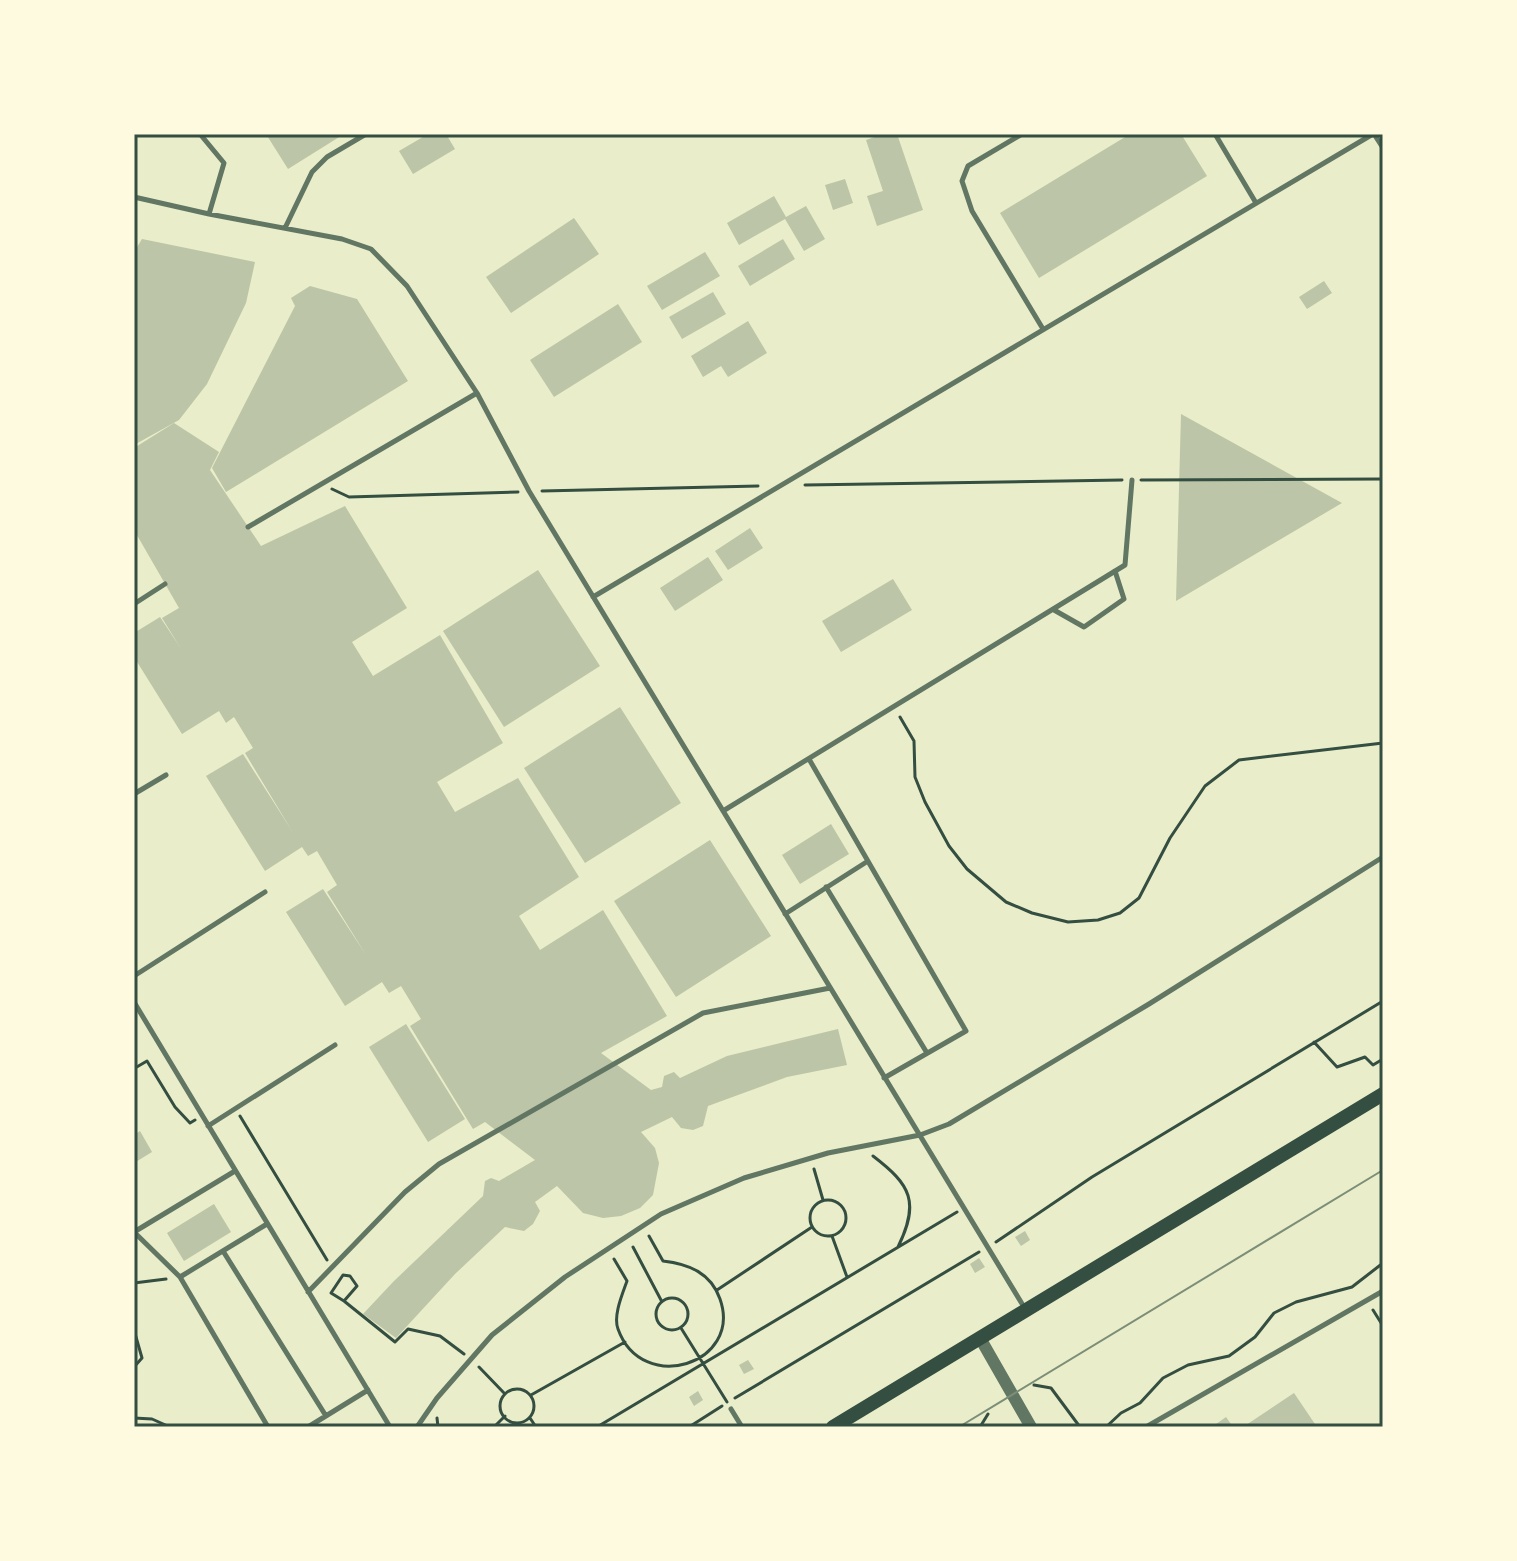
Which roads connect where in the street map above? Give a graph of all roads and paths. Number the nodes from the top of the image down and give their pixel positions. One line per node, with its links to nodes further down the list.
1 (200, 134): 9 (lane)
2 (366, 134): 10 (lane)
3 (1022, 134): 11 (lane)
4 (1215, 134): 8 (lane)
5 (1374, 134): 6 (lane); 8 (lane)
6 (1383, 148)
7 (134, 197): 9 (lane)
8 (1256, 203): 11 (lane)
9 (209, 214): 10 (lane)
10 (285, 228): 12 (lane)
11 (1043, 329): 16 (lane)
12 (477, 393): 15 (lane); 17 (lane)
13 (1383, 479): 14 (path)
14 (1132, 480): 16 (path); 19 (lane)
15 (321, 484): 17 (path); 18 (lane)
16 (778, 485): 17 (path); 21 (lane)
17 (529, 491): 21 (lane)
18 (248, 527)
19 (1115, 571): 23 (lane); 23 (lane)
20 (165, 584): 22 (lane)
21 (593, 597): 29 (lane)
22 (134, 604)
23 (1053, 609): 24 (lane)
24 (894, 706): 25 (path); 26 (lane)
25 (1383, 743)
26 (809, 759): 29 (lane); 31 (lane)
27 (166, 775): 28 (lane)
28 (134, 794)
29 (723, 811): 34 (lane)
30 (1383, 857): 49 (lane)
31 (868, 861): 32 (lane); 41 (lane)
32 (826, 887): 34 (lane); 41 (lane)
33 (265, 892): 35 (lane)
34 (785, 914): 36 (lane)
35 (134, 976)
36 (830, 988): 44 (lane); 66 (lane)
37 (1383, 1001): 39 (path)
38 (134, 1002): 47 (lane)
39 (1314, 1042): 42 (path); 62 (path)
40 (335, 1045): 46 (lane)
41 (927, 1053): 44 (lane)
42 (1383, 1059)
43 (134, 1066): 47 (path)
44 (884, 1078): 49 (lane)
45 (1383, 1094): 76 (main road)
46 (235, 1109): 48 (lane); 66 (path)
47 (202, 1116): 48 (lane)
48 (208, 1126): 52 (lane)
49 (920, 1135): 50 (lane); 54 (lane)
50 (860, 1146): 51 (lane); 61 (path)
51 (811, 1158): 53 (path); 56 (lane)
52 (235, 1171): 55 (lane); 58 (lane)
53 (823, 1200): 57 (path); 60 (path)
54 (963, 1208): 61 (path); 62 (lane)
55 (267, 1224): 64 (lane); 72 (lane)
56 (643, 1226): 59 (lane); 70 (path)
57 (812, 1227): 60 (path); 70 (path)
58 (134, 1232): 67 (lane)
59 (627, 1236): 63 (lane); 75 (path)
60 (832, 1236): 68 (path)
61 (898, 1247): 68 (path)
62 (987, 1247): 76 (lane); 89 (path)
63 (608, 1249): 81 (path); 82 (lane)
64 (223, 1251): 67 (lane); 91 (lane)
65 (1383, 1263): 109 (path)
66 (331, 1269): 72 (lane)
67 (180, 1277): 69 (path); 96 (lane)
68 (847, 1277): 83 (path)
69 (134, 1283)
70 (717, 1290): 83 (path)
71 (1383, 1291): 73 (lane)
72 (308, 1292): 86 (lane)
73 (1367, 1300): 77 (path); 110 (lane)
74 (344, 1301): 74 (path); 82 (path)
75 (662, 1301): 78 (path); 78 (path)
76 (1026, 1310): 80 (main road)
77 (1383, 1326)
78 (681, 1328): 83 (path)
79 (134, 1330): 84 (path)
80 (980, 1338): 105 (main road); 107 (street)
81 (626, 1341): 83 (path); 88 (path)
82 (472, 1360): 87 (path); 99 (lane)
83 (701, 1361): 89 (path); 102 (path)
84 (134, 1367)
85 (1034, 1385): 108 (path)
86 (368, 1390): 91 (lane); 98 (lane)
87 (505, 1394): 88 (path); 92 (path)
88 (531, 1395): 94 (path)
89 (729, 1406): 103 (path); 104 (lane)
90 (988, 1414): 106 (path)
91 (326, 1416): 97 (lane)
92 (505, 1416): 94 (path); 100 (path)
93 (134, 1418): 95 (path)
94 (530, 1418): 101 (path)
95 (170, 1427)
96 (268, 1427)
97 (308, 1427)
98 (390, 1427)
99 (417, 1427)
100 (494, 1427)
101 (536, 1427)
102 (597, 1427)
103 (689, 1427)
104 (742, 1427)
105 (833, 1427)
106 (980, 1427)
107 (1031, 1427)
108 (1080, 1427)
109 (1106, 1427)
110 (1146, 1427)

